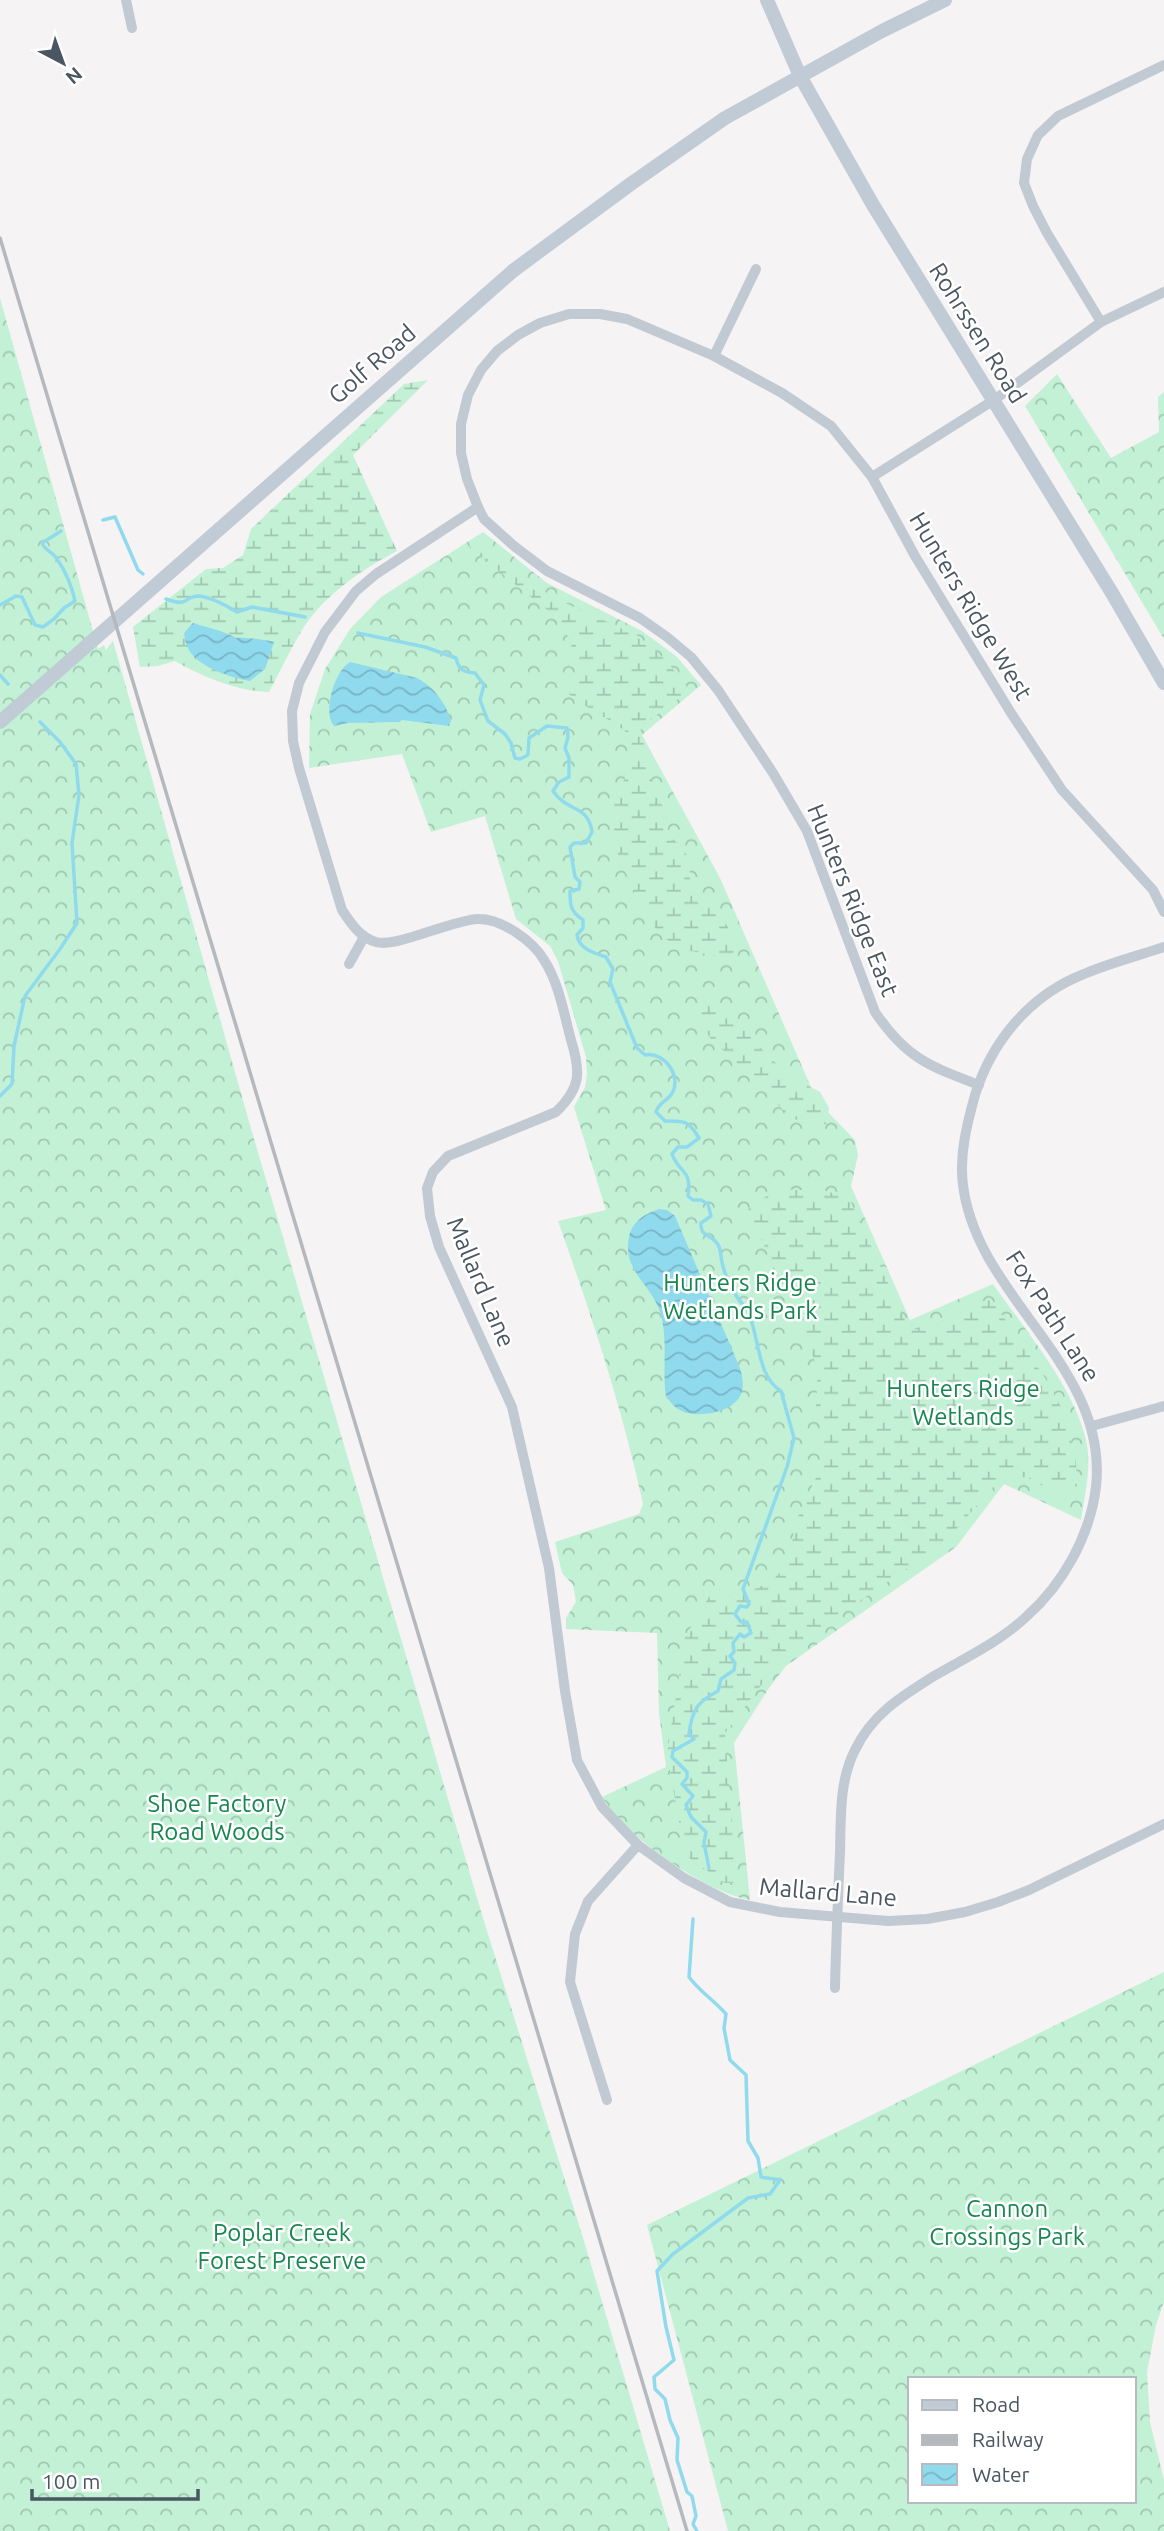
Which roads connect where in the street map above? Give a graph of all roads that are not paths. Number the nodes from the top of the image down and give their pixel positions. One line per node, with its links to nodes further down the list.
1 (126, 0): 4 (street)
2 (767, 0): 6 (main road, Rohrssen Road)
3 (945, 0): 6 (main road, Golf Road)
4 (132, 28)
5 (1164, 65): 9 (street)
6 (800, 76): 11 (main road, Rohrssen Road); 15 (main road, Golf Road)
7 (756, 269): 10 (street)
8 (1164, 292): 9 (street)
9 (1101, 322): 11 (street)
10 (714, 356): 12 (street, Hunters Ridge West); 13 (street, Hunters Ridge East)
11 (994, 400): 12 (street); 14 (main road, Rohrssen Road)
12 (872, 477): 16 (street, Hunters Ridge West)
13 (478, 508): 17 (street); 20 (street, Hunters Ridge East)
14 (1164, 683)
15 (5, 717)
16 (1164, 912)
17 (364, 937): 19 (street); 24 (street, Mallard Lane)
18 (1164, 947): 20 (street, Fox Path Lane)
19 (349, 964)
20 (979, 1085): 22 (street, Fox Path Lane)
21 (1164, 1406): 22 (street)
22 (1092, 1426): 25 (street, Fox Path Lane)
23 (1164, 1824): 25 (street, Mallard Lane)
24 (638, 1845): 25 (street, Mallard Lane); 27 (street)
25 (837, 1918): 26 (street, Fox Path Lane)
26 (835, 1988)
27 (607, 2100)

